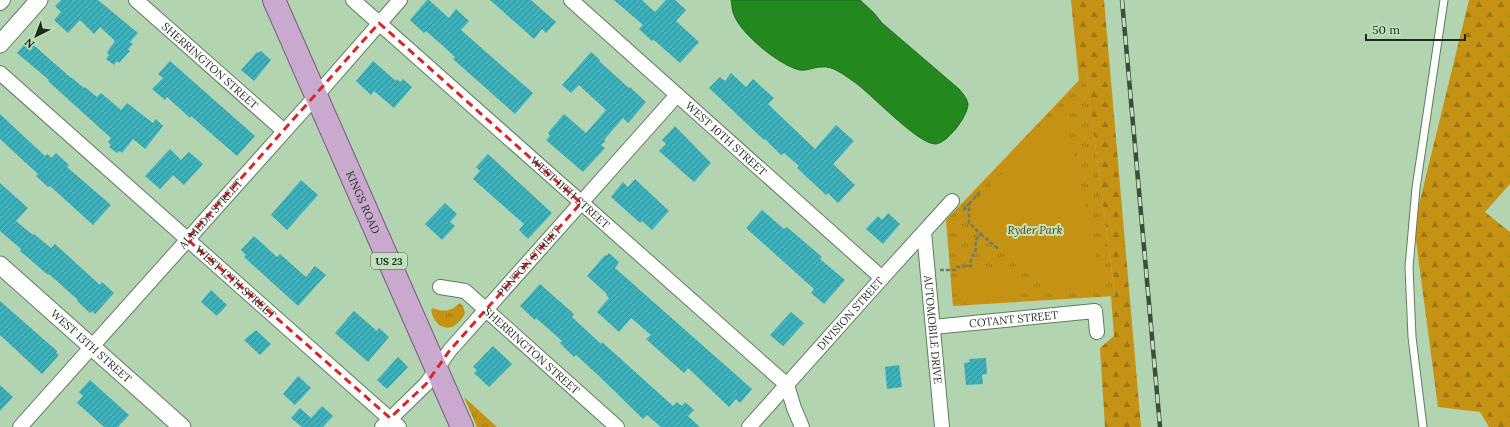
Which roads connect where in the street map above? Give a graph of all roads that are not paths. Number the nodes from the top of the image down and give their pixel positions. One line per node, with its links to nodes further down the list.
1 (3, 0): 9 (street)
2 (39, 0): 11 (street)
3 (136, 0): 15 (street, SHERRINGTON STREET)
4 (274, 0): 13 (main road, KINGS ROAD / US 23)
5 (353, 0): 10 (street, WEST 11TH STREET)
6 (400, 0): 10 (street, ALMEDA STREET)
7 (570, 0): 14 (street, WEST 10TH STREET)
8 (1444, 0): 37 (lane)
9 (0, 3)
10 (379, 23): 13 (street, ALMEDA STREET); 17 (street, WEST 11TH STREET)
11 (0, 44)
12 (0, 73): 19 (street, WEST 12TH STREET)
13 (316, 96): 15 (street, ALMEDA STREET); 27 (main road, KINGS ROAD / US 23)
14 (677, 96): 17 (street, PENTON STREET); 21 (street, WEST 10TH STREET)
15 (284, 131): 19 (street, ALMEDA STREET)
16 (952, 201): 18 (street, DIVISION STREET)
17 (581, 203): 23 (street, PENTON STREET); 28 (street, WEST 11TH STREET)
18 (924, 232): 21 (street, DIVISION STREET); 24 (street, AUTOMOBILE DRIVE)
19 (187, 239): 26 (street, ALMEDA STREET); 29 (street, WEST 12TH STREET)
20 (0, 265): 26 (street, WEST 13TH STREET)
21 (882, 278): 28 (street, DIVISION STREET)
22 (440, 288): 23 (street, SHERRINGTON STREET)
23 (486, 310): 27 (street, PENTON STREET); 33 (street, SHERRINGTON STREET)
24 (933, 327): 25 (street, COTANT STREET); 36 (street, AUTOMOBILE DRIVE)
25 (1097, 332)
26 (92, 346): 30 (street, ALMEDA STREET); 31 (street, WEST 13TH STREET)
27 (436, 369): 29 (street, PENTON STREET); 32 (main road, KINGS ROAD / US 23)
28 (787, 385): 34 (street, DIVISION STREET); 35 (street)
29 (390, 424)
30 (20, 427)
31 (182, 427)
32 (462, 427)
33 (617, 427)
34 (749, 427)
35 (802, 427)
36 (942, 427)
37 (1423, 427)

